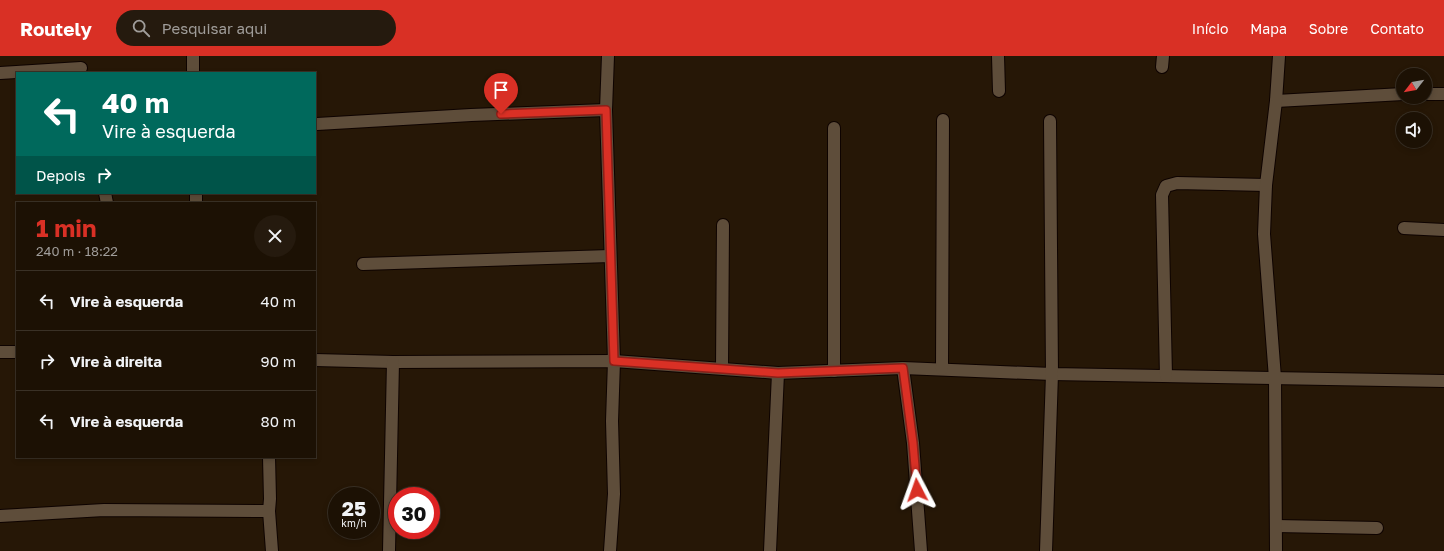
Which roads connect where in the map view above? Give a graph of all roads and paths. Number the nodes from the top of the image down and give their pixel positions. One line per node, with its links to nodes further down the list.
1 (193, 56): 8 (street)
2 (608, 56): 15 (street)
3 (998, 56): 10 (street)
4 (1279, 56): 14 (street)
5 (81, 68): 7 (street)
6 (16, 72): 9 (street)
7 (16, 72)
8 (193, 72)
9 (0, 73)
10 (999, 91)
11 (1396, 94): 14 (street)
12 (1432, 94): 13 (street)
13 (1444, 94)
14 (1276, 101): 20 (street)
15 (606, 110): 18 (street); 24 (street)
16 (943, 120): 33 (street)
17 (1050, 121): 36 (street)
18 (318, 124)
19 (834, 128): 34 (street)
20 (1266, 184): 37 (street); 38 (street)
21 (723, 225): 31 (street)
22 (1404, 228): 23 (street)
23 (1444, 230)
24 (610, 256): 25 (street); 29 (street)
25 (363, 264)
26 (0, 352): 27 (street)
27 (16, 352)
28 (316, 360): 30 (street)
29 (614, 361): 30 (street); 31 (street); 47 (street)
30 (393, 362): 46 (street)
31 (722, 368): 35 (street)
32 (903, 368): 33 (street); 34 (street); 49 (street)
33 (942, 368): 36 (street)
34 (834, 370): 35 (street)
35 (778, 373): 48 (street)
36 (1052, 374): 37 (street); 50 (street)
37 (1166, 376): 38 (street)
38 (1275, 378): 39 (street); 43 (street)
39 (1444, 381)
40 (269, 458): 41 (street)
41 (269, 511): 42 (street); 45 (street)
42 (0, 516)
43 (1276, 526): 44 (street); 51 (street)
44 (1377, 528)
45 (272, 551)
46 (389, 551)
47 (610, 551)
48 (770, 551)
49 (921, 551)
50 (1046, 551)
51 (1276, 551)

